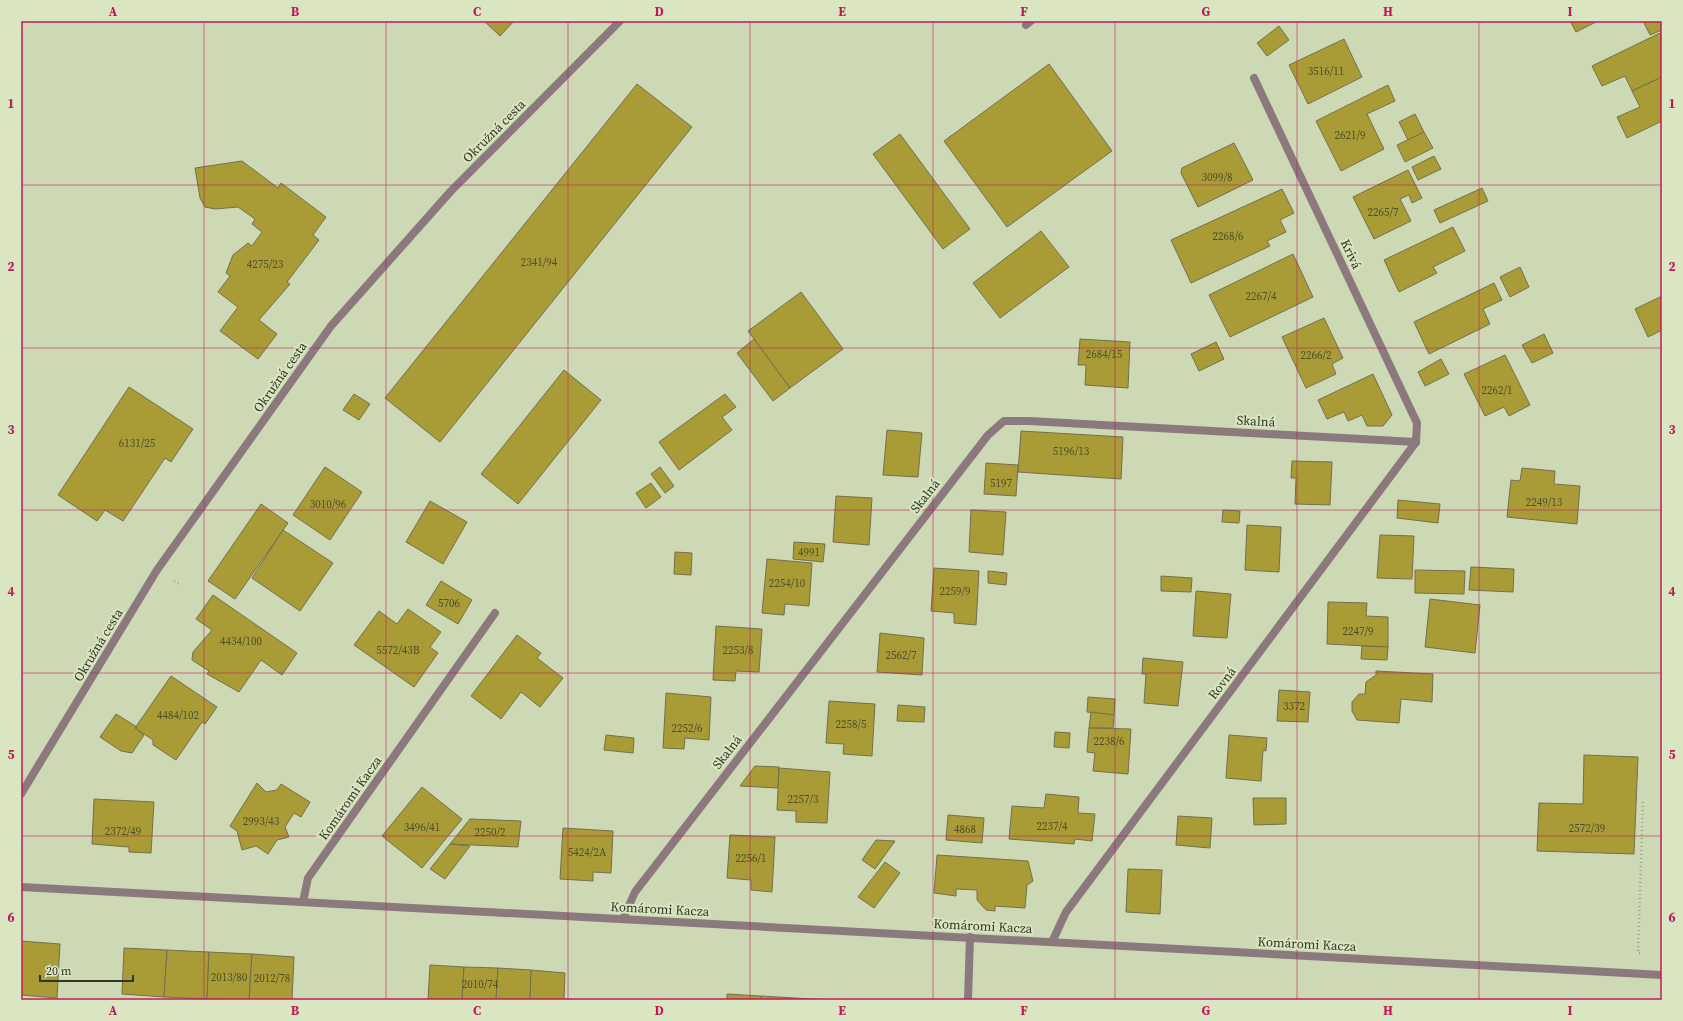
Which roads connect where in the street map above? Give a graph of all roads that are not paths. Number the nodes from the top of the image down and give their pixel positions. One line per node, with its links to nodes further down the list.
1 (620, 21): 5 (street, Okružná cesta)
2 (1254, 78): 3 (street, Krivá)
3 (1416, 442): 8 (street, Skalná); 10 (street, Rovná)
4 (495, 613): 7 (street, Komáromi Kacza)
5 (21, 794)
6 (21, 887): 7 (street, Komáromi Kacza)
7 (303, 902): 8 (street, Komáromi Kacza)
8 (623, 919): 9 (street, Komáromi Kacza)
9 (970, 937): 10 (street, Komáromi Kacza); 12 (street)
10 (1052, 942): 11 (street, Komáromi Kacza)
11 (1662, 975)
12 (968, 1000)

